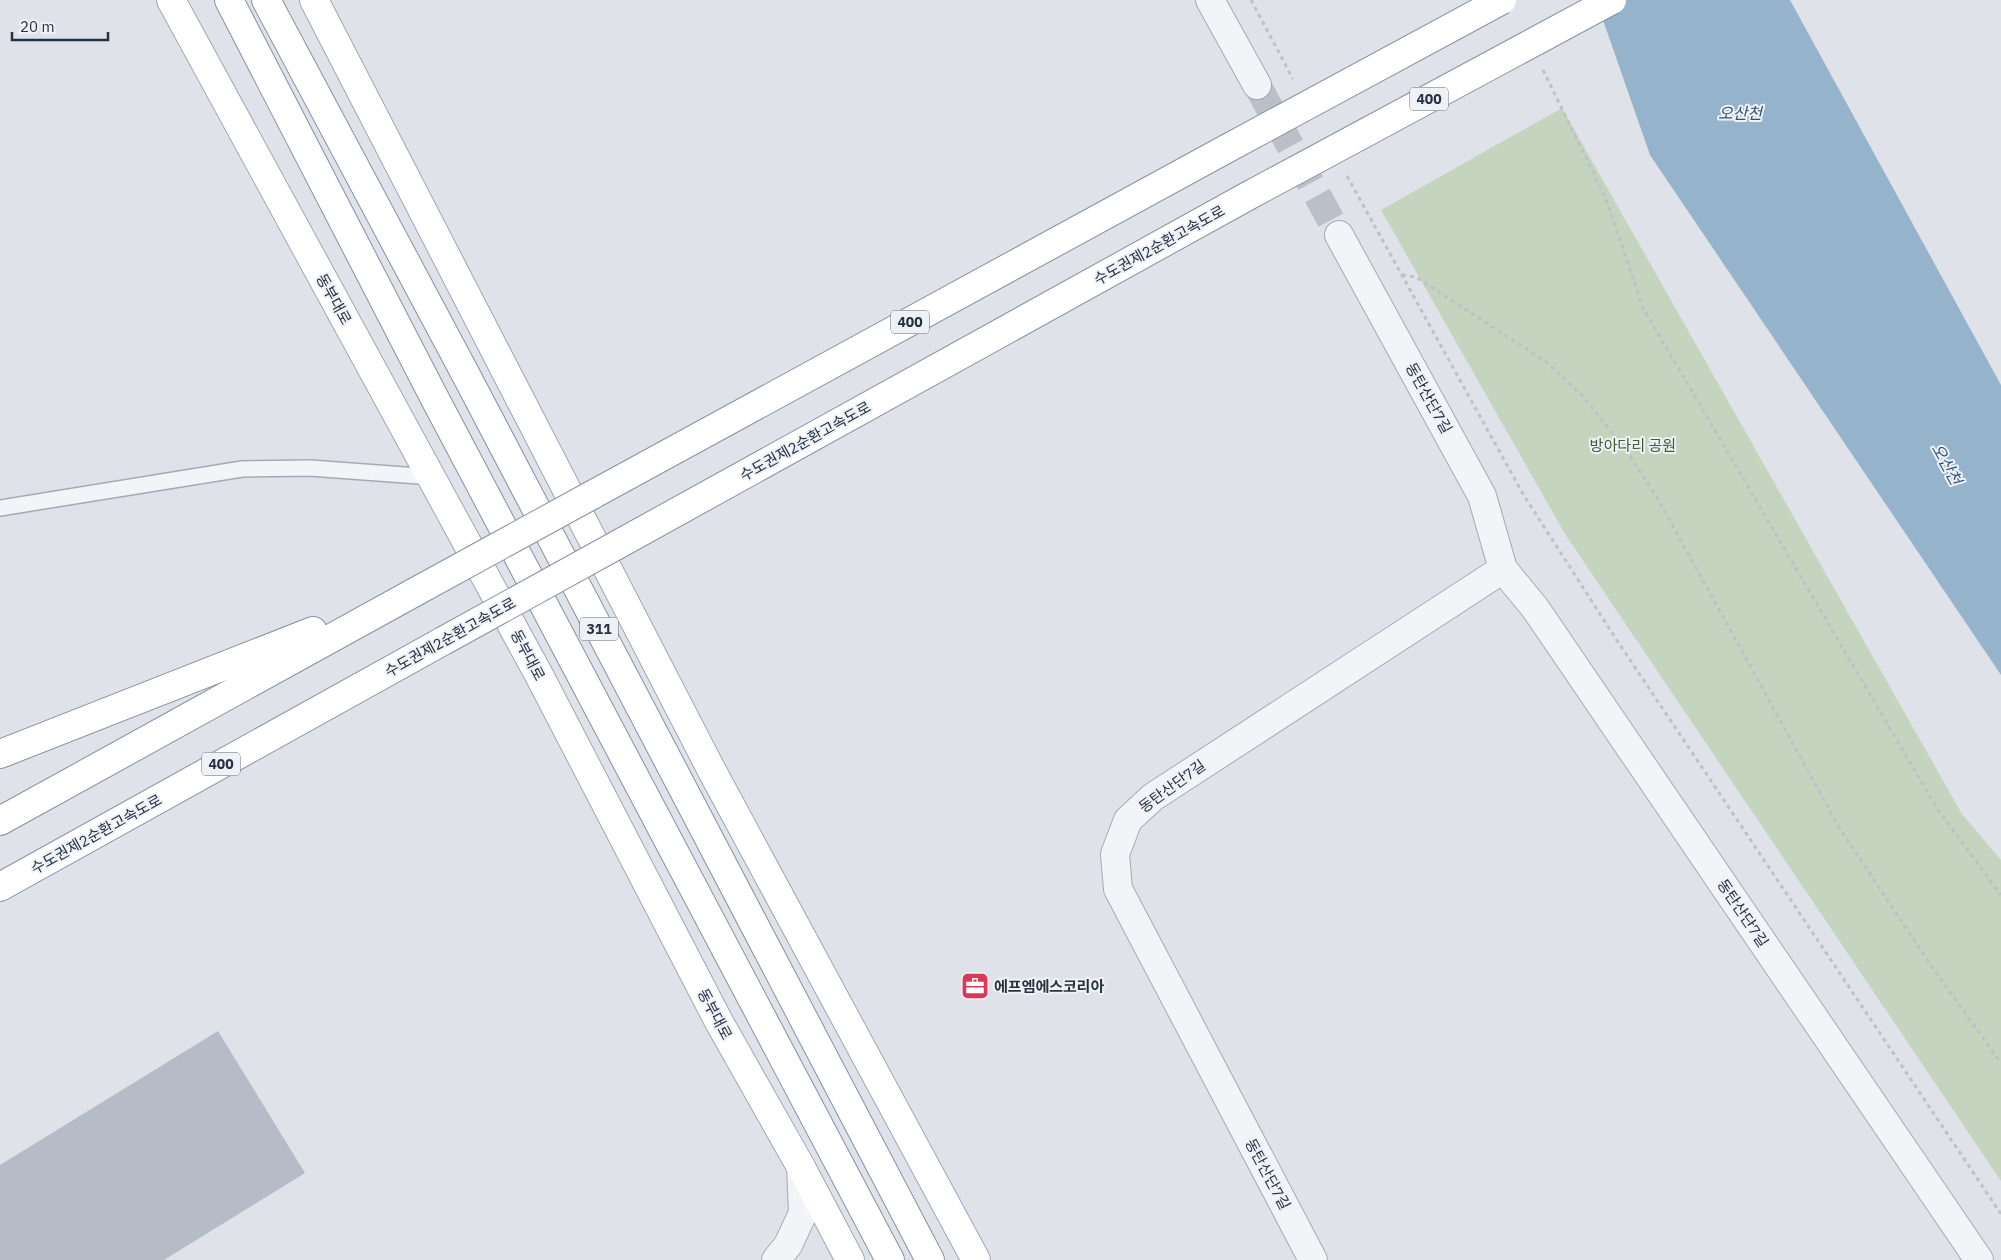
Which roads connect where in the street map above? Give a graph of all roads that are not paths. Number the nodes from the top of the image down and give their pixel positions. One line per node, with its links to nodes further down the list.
1 (171, 0): 10 (main road, 동부대로)
2 (229, 0): 20 (main road, 311)
3 (266, 0): 21 (main road, 311)
4 (314, 0): 22 (main road)
5 (1210, 0): 8 (street)
6 (1502, 0): 13 (main road, 400, bridge)
7 (1612, 0): 16 (main road, 수도권제2순환고속도로 / 400, bridge)
8 (1257, 85)
9 (1339, 235): 12 (street, 동탄산단7길)
10 (432, 477): 11 (lane); 17 (main road, 동부대로)
11 (0, 508)
12 (1503, 568): 23 (street, 동탄산단7길); 24 (street, 동탄산단7길)
13 (415, 592): 14 (main road); 15 (main road, 400)
14 (0, 754)
15 (0, 821)
16 (0, 887)
17 (801, 1167): 18 (street); 19 (main road, 동부대로)
18 (776, 1260)
19 (850, 1260)
20 (890, 1260)
21 (930, 1260)
22 (976, 1260)
23 (1313, 1260)
24 (1979, 1260)

